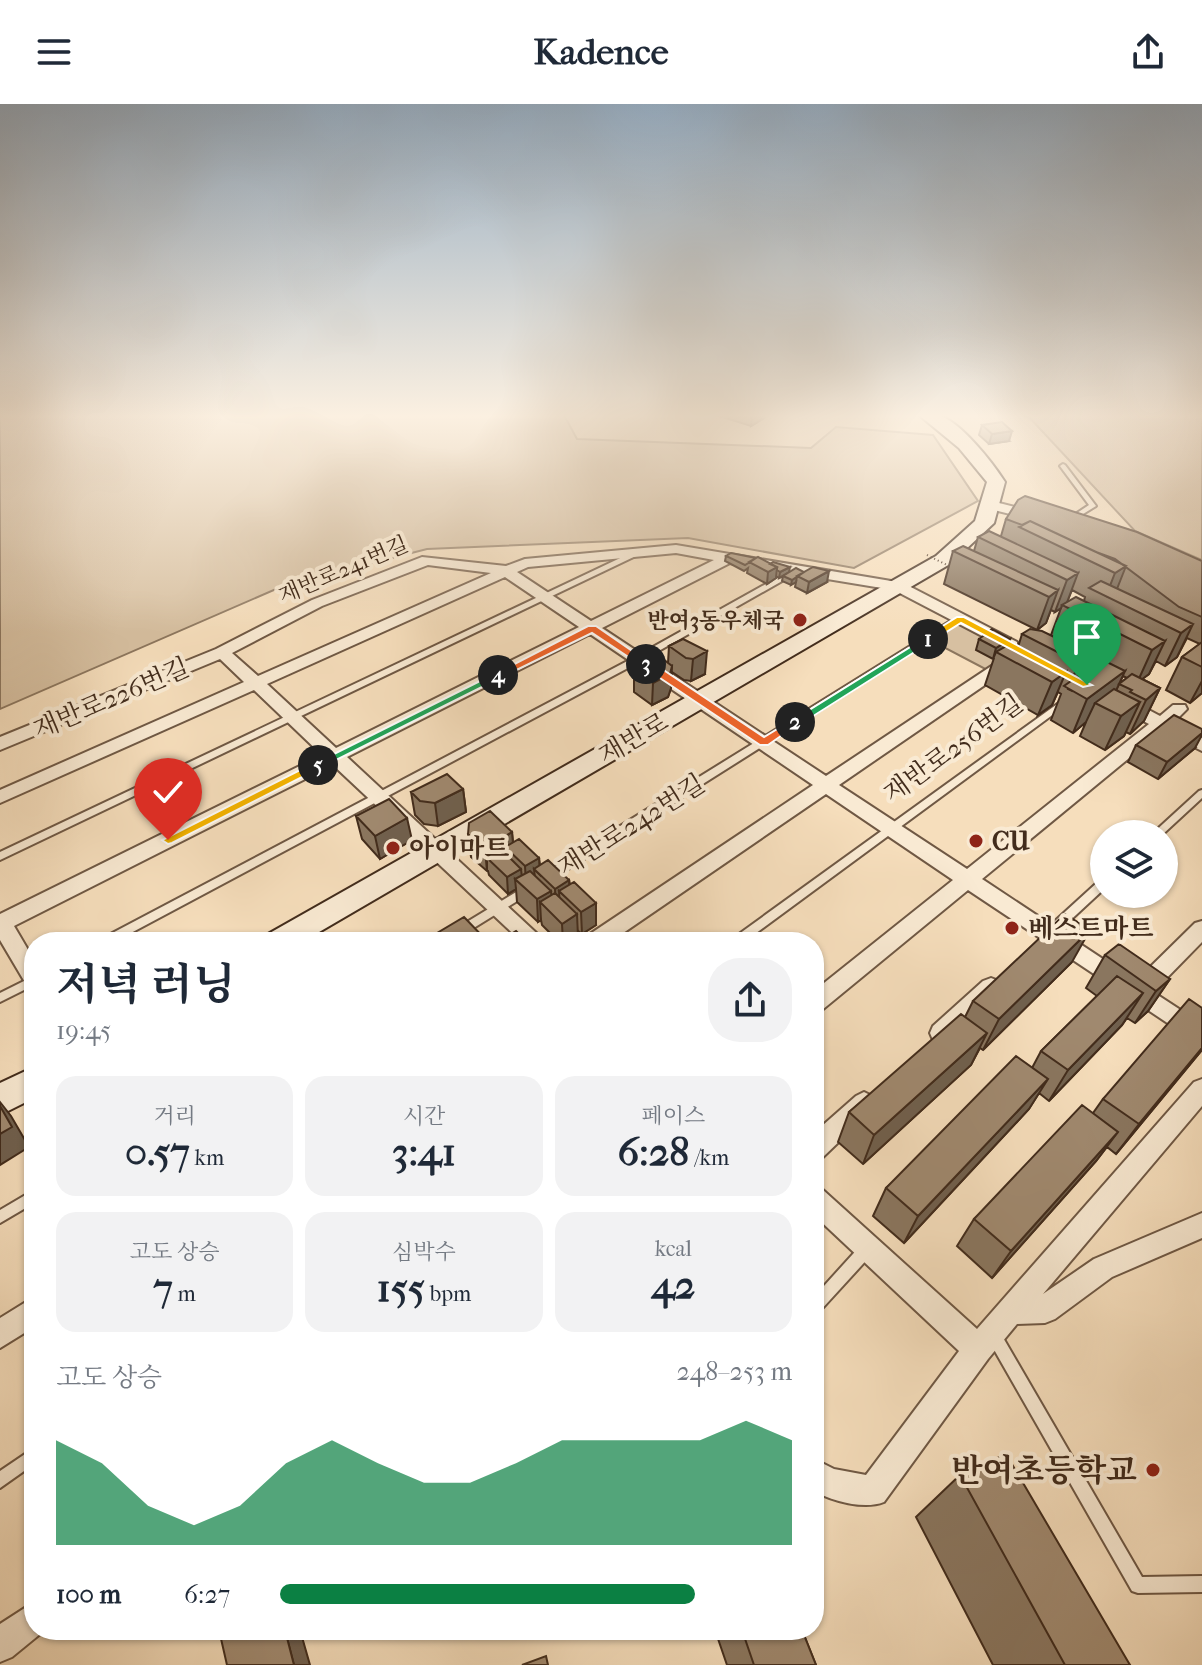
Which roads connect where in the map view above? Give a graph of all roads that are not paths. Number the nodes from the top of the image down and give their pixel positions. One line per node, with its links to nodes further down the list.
1 (995, 488): 3 (main road)
2 (1079, 488): 4 (lane)
3 (991, 505): 4 (street); 10 (main road, 재반로)
4 (1061, 525): 5 (street)
5 (1086, 534)
6 (641, 552): 7 (street); 8 (street); 11 (lane)
7 (729, 558): 9 (street); 13 (street)
8 (504, 570): 11 (street, 재반로256번길); 14 (street, 재반로241번길); 16 (street)
9 (796, 571): 10 (street); 15 (lane)
10 (898, 586): 12 (street); 19 (main road, 재반로)
11 (545, 598): 13 (street, 재반로256번길); 21 (lane)
12 (960, 619): 23 (lane); 27 (street, 재반로256번길)
13 (592, 628): 15 (street, 재반로256번길); 26 (street)
14 (222, 652): 16 (street); 24 (street, 재반로226번길)
15 (638, 659): 19 (street, 재반로256번길); 29 (lane)
16 (256, 683): 21 (street); 30 (street, 재반로226번길)
17 (1079, 691): 32 (lane, 재반로256번길)
18 (1111, 698): 22 (street)
19 (700, 699): 23 (street, 재반로256번길); 33 (main road, 재반로)
20 (1179, 709): 22 (street)
21 (292, 717): 26 (street); 34 (lane)
22 (1161, 724): 25 (street); 35 (street)
23 (764, 742): 27 (street, 재반로256번길); 37 (lane, 재반로242번길)
24 (0, 744)
25 (1202, 745)
26 (335, 756): 29 (street); 38 (street)
27 (828, 785): 32 (street, 재반로256번길); 44 (street)
28 (1202, 793): 31 (lane)
29 (377, 795): 33 (street); 40 (lane)
30 (0, 797)
31 (1172, 820)
32 (891, 828): 35 (street, 재반로256번길); 45 (lane)
33 (438, 851): 37 (street); 41 (main road, 재반로)
34 (0, 856)
35 (969, 880): 46 (street, 재반로256번길); 51 (street)
36 (1090, 896): 46 (lane)
37 (499, 908): 42 (lane); 43 (street)
38 (0, 923): 47 (street)
39 (1202, 929): 50 (street)
40 (124, 932)
41 (296, 932)
42 (459, 932)
43 (525, 932)
44 (609, 932)
45 (750, 932)
46 (1043, 939): 50 (street, 재반로256번길)
47 (24, 963)
48 (1002, 977): 54 (street)
49 (24, 985): 52 (lane)
50 (1138, 993): 53 (street, 재반로256번길)
51 (824, 996)
52 (0, 998)
53 (1202, 1036)
54 (920, 1052)
55 (884, 1084): 59 (street)
56 (24, 1087): 58 (main road)
57 (1202, 1089): 66 (street)
58 (0, 1100)
59 (824, 1140)
60 (24, 1202): 62 (lane)
61 (824, 1207): 64 (street)
62 (0, 1217)
63 (1202, 1225): 66 (street)
64 (868, 1248): 65 (lane); 69 (street)
65 (824, 1296)
66 (1011, 1311): 69 (street)
67 (24, 1318): 68 (street)
68 (0, 1334)
69 (985, 1341): 72 (street); 73 (lane)
70 (24, 1462): 71 (lane)
71 (0, 1480)
72 (824, 1480)
73 (1202, 1584)
74 (24, 1626): 75 (street)
75 (0, 1645)

